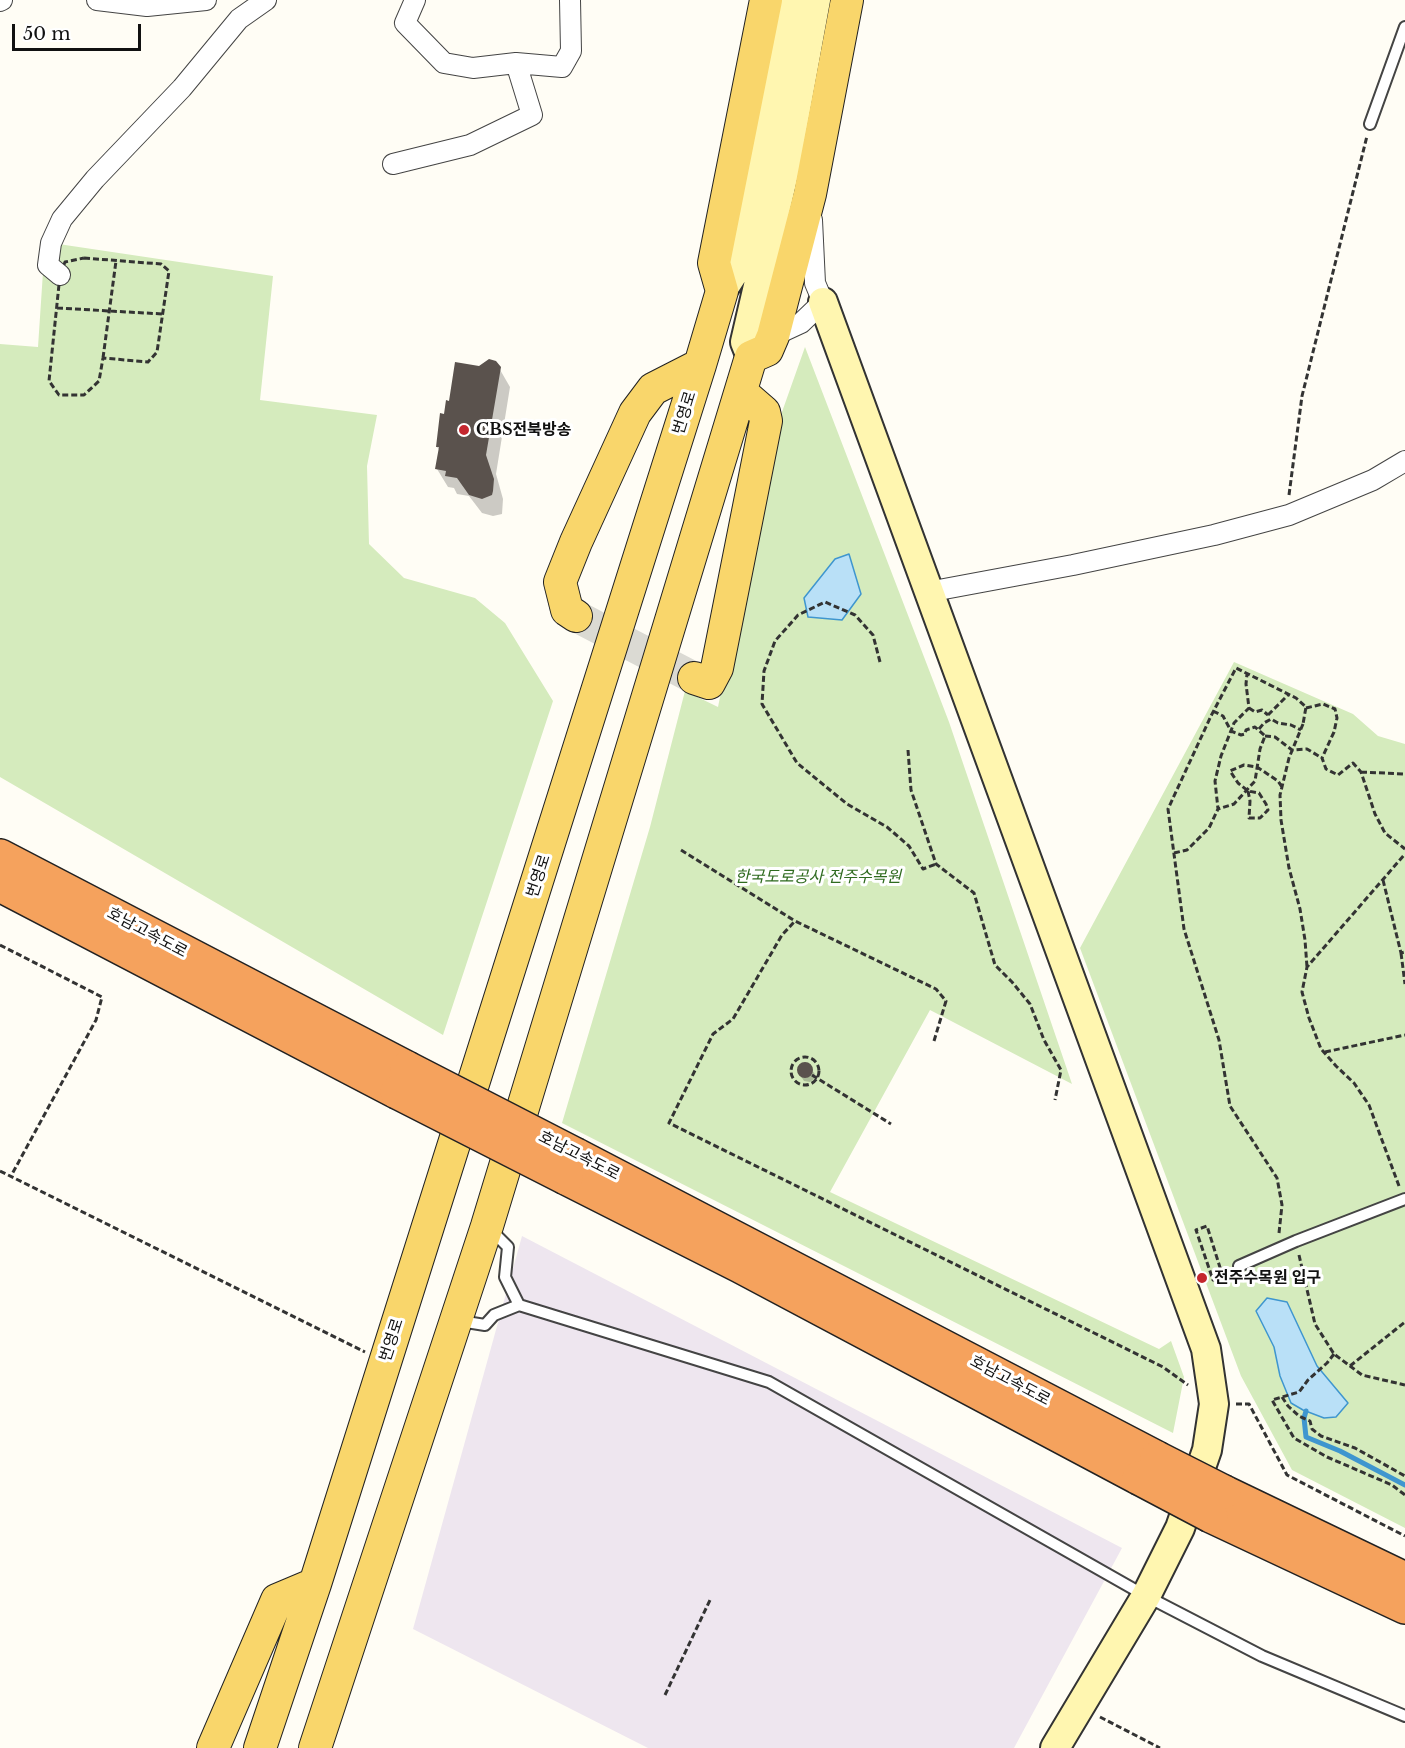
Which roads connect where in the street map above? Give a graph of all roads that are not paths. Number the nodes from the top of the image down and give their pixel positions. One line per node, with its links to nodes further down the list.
1 (98, 0): 2 (street)
2 (206, 0)
3 (266, 0): 15 (street)
4 (415, 0): 11 (street)
5 (570, 0): 11 (street)
6 (766, 0): 16 (main road)
7 (792, 0): 16 (street, 번영로)
8 (816, 0): 19 (street)
9 (847, 0): 14 (main road)
10 (1405, 27): 12 (lane)
11 (516, 63): 13 (street)
12 (1370, 124)
13 (393, 164)
14 (810, 194): 17 (street); 18 (main road)
15 (60, 275)
16 (722, 291): 20 (main road, 번영로)
17 (822, 302): 18 (street); 23 (street)
18 (773, 336): 19 (main road)
19 (751, 357): 21 (main road)
20 (700, 365): 24 (main road); 38 (main road, 번영로)
21 (741, 392): 25 (main road); 32 (main road)
22 (1405, 461): 23 (street)
23 (928, 592): 39 (street)
24 (576, 616)
25 (694, 678)
26 (0, 836): 28 (highway)
27 (0, 856): 28 (highway, 호남고속도로)
28 (53, 884): 30 (highway, 호남고속도로)
29 (0, 885): 30 (highway, 호남고속도로)
30 (402, 1080): 36 (highway, 호남고속도로, bridge)
31 (1405, 1199): 33 (lane)
32 (487, 1226): 34 (lane); 35 (main road)
33 (1239, 1266)
34 (519, 1305): 35 (lane); 39 (lane)
35 (456, 1320): 42 (main road)
36 (1217, 1504): 37 (highway); 40 (highway)
37 (1405, 1579)
38 (315, 1584): 43 (main road); 44 (main road, 번영로)
39 (1146, 1596): 41 (lane); 45 (street)
40 (1405, 1607)
41 (1405, 1716)
42 (322, 1744)
43 (213, 1748)
44 (260, 1748)
45 (1055, 1748)

